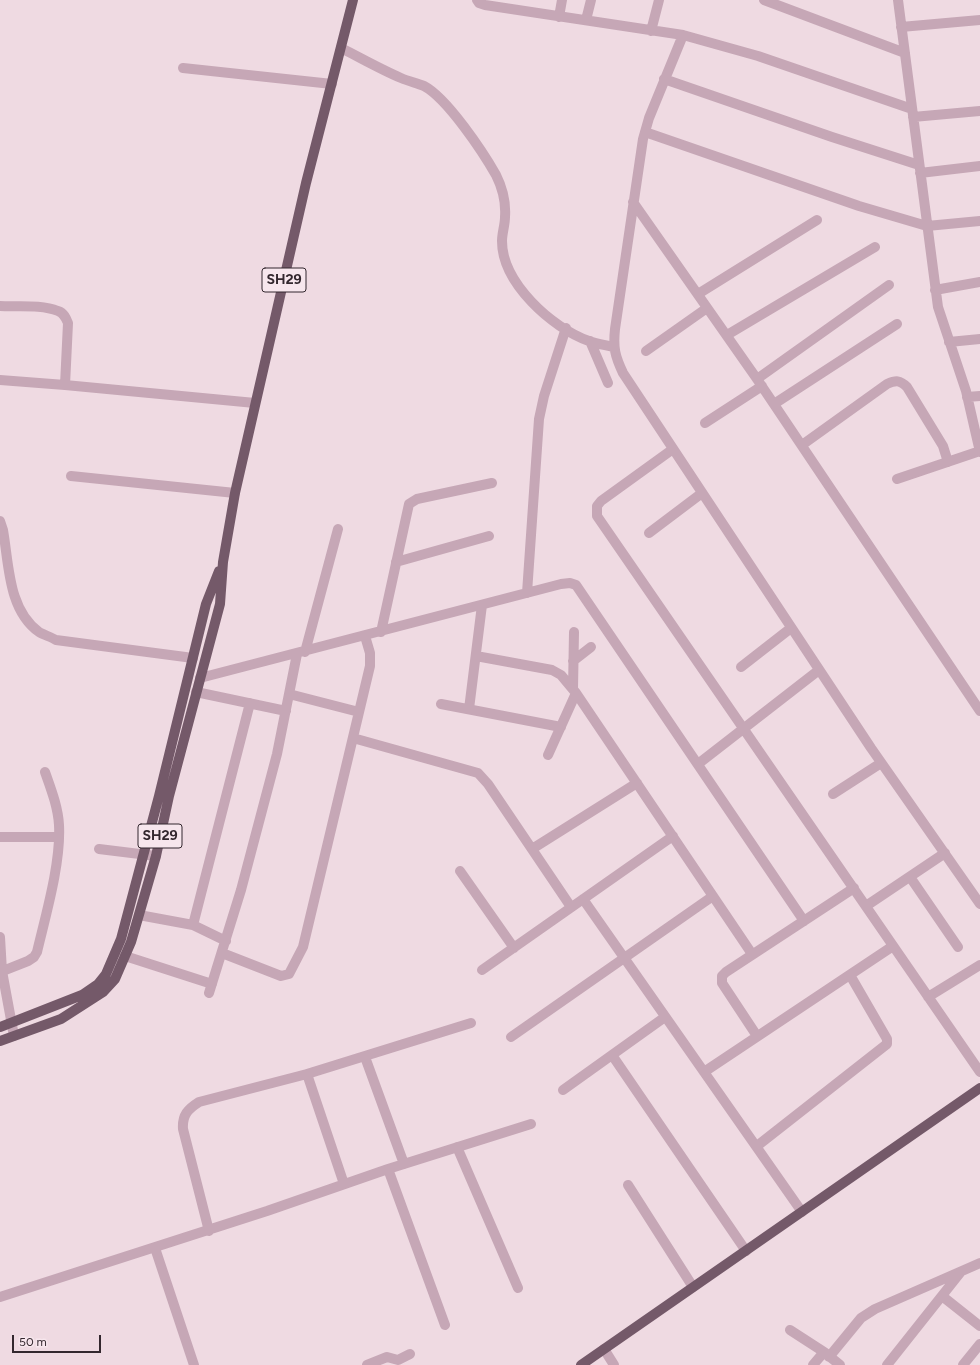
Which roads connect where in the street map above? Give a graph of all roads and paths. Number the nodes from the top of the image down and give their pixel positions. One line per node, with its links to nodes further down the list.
1 (353, 0): 14 (main road, SH29)
2 (477, 0): 8 (street)
3 (562, 0): 8 (street)
4 (591, 0): 9 (street)
5 (659, 0): 12 (street)
6 (764, 0): 15 (street)
7 (898, 0): 11 (street)
8 (559, 17): 9 (street)
9 (586, 20): 12 (street)
10 (980, 20): 11 (street)
11 (901, 27): 15 (street)
12 (651, 31): 13 (street)
13 (683, 35): 17 (street); 20 (street)
14 (341, 48): 18 (main road, SH29); 36 (street)
15 (905, 53): 20 (street)
16 (183, 68): 18 (street)
17 (664, 79): 21 (street); 23 (street)
18 (332, 84): 49 (main road, SH29)
19 (980, 112): 20 (street)
20 (912, 113): 23 (street)
21 (645, 132): 24 (street); 27 (street)
22 (980, 166): 23 (street)
23 (919, 169): 27 (street)
24 (633, 202): 32 (street); 41 (street)
25 (817, 220): 32 (street)
26 (980, 221): 27 (street)
27 (927, 226): 31 (street)
28 (875, 247): 37 (street)
29 (980, 282): 31 (street)
30 (889, 285): 44 (street)
31 (935, 290): 40 (street)
32 (698, 294): 34 (street)
33 (0, 306): 46 (street)
34 (708, 308): 37 (street); 42 (street)
35 (897, 324): 50 (street)
36 (566, 328): 39 (street); 67 (street)
37 (727, 335): 44 (street)
38 (980, 339): 40 (street)
39 (590, 341): 41 (street); 45 (street)
40 (950, 342): 48 (street)
41 (613, 347): 53 (street)
42 (646, 351)
43 (0, 380): 46 (street)
44 (760, 382): 50 (street); 51 (street)
45 (608, 383)
46 (65, 385): 49 (street)
47 (980, 396): 48 (street)
48 (967, 397): 54 (street)
49 (255, 404): 59 (main road, SH29)
50 (774, 404): 52 (street)
51 (706, 424)
52 (802, 445): 55 (street); 88 (street)
53 (673, 449): 60 (street); 91 (street)
54 (980, 452): 55 (street)
55 (948, 462): 57 (street)
56 (71, 476): 59 (street)
57 (897, 479)
58 (492, 483): 66 (street)
59 (235, 493): 65 (main road, SH29)
60 (702, 493): 63 (street); 69 (street)
61 (0, 521): 76 (street)
62 (338, 528): 74 (street)
63 (649, 533)
64 (490, 536): 66 (street)
65 (223, 562): 76 (main road, SH29); 80 (main road, SH29)
66 (396, 562): 70 (street)
67 (527, 593): 68 (street); 95 (street)
68 (482, 605): 70 (street); 75 (street)
69 (792, 628): 78 (street); 79 (street)
70 (381, 632): 72 (street)
71 (574, 632): 77 (street)
72 (365, 636): 74 (street); 89 (street)
73 (591, 646): 77 (street)
74 (301, 653): 80 (street); 83 (street)
75 (476, 656): 81 (street); 86 (street)
76 (193, 658): 105 (main road, SH29)
77 (573, 661): 81 (street)
78 (741, 667)
79 (819, 670): 91 (street); 94 (street)
80 (200, 678): 82 (main road, SH29)
81 (575, 691): 90 (street); 97 (street)
82 (196, 692): 84 (street); 106 (main road, SH29)
83 (289, 694): 87 (street); 89 (street)
84 (250, 703): 87 (street); 117 (street)
85 (441, 704): 86 (street)
86 (469, 709): 90 (street)
87 (286, 711): 119 (street)
88 (980, 711)
89 (360, 712): 92 (street)
90 (561, 727): 93 (street)
91 (744, 728): 95 (street); 109 (street)
92 (353, 738): 102 (street); 123 (street)
93 (548, 756)
94 (881, 763): 98 (street); 104 (street)
95 (698, 764): 116 (street)
96 (45, 772): 101 (street)
97 (636, 783): 99 (street); 102 (street)
98 (833, 794)
99 (673, 836): 110 (street); 111 (street)
100 (0, 837): 101 (street)
101 (58, 837): 129 (street)
102 (532, 849): 114 (street)
103 (99, 850): 105 (street)
104 (945, 853): 108 (street); 112 (street)
105 (144, 854): 106 (street); 133 (main road, SH29)
106 (156, 856): 115 (main road, SH29)
107 (460, 871): 122 (street)
108 (910, 877): 113 (street); 121 (street)
109 (854, 888): 113 (street); 116 (street)
110 (713, 896): 124 (street); 126 (street)
111 (583, 899): 114 (street); 126 (street)
112 (980, 904)
113 (866, 906): 120 (street)
114 (571, 908): 122 (street)
115 (139, 915): 117 (street); 125 (main road, SH29)
116 (804, 921): 124 (street)
117 (193, 925): 119 (street)
118 (0, 937): 129 (street)
119 (226, 941): 123 (street)
120 (893, 946): 130 (street); 131 (street)
121 (958, 946)
122 (514, 948): 128 (street)
123 (222, 953): 125 (street)
124 (752, 954): 137 (street)
125 (125, 956): 136 (main road, SH29)
126 (624, 958): 132 (street); 138 (street)
127 (980, 965): 131 (street)
128 (482, 970)
129 (1, 971): 133 (street)
130 (850, 975): 137 (street); 148 (street)
131 (928, 997): 143 (street)
132 (665, 1017): 140 (street); 142 (street)
133 (11, 1023): 135 (main road, SH29); 136 (street)
134 (471, 1023): 141 (street)
135 (0, 1027)
136 (14, 1036): 139 (main road, SH29)
137 (757, 1036): 142 (street)
138 (511, 1037)
139 (0, 1041)
140 (612, 1055): 146 (street); 157 (street)
141 (365, 1057): 144 (street); 150 (street)
142 (704, 1072): 148 (street)
143 (980, 1072)
144 (307, 1074): 152 (street); 155 (street)
145 (980, 1088): 154 (main road)
146 (563, 1090)
147 (531, 1124): 149 (street)
148 (757, 1146): 154 (street)
149 (457, 1147): 150 (street); 161 (street)
150 (404, 1164): 151 (street)
151 (388, 1168): 152 (street); 164 (street)
152 (344, 1184): 155 (street)
153 (628, 1185): 160 (street)
154 (802, 1212): 157 (main road)
155 (209, 1231): 156 (street)
156 (155, 1248): 163 (street); 171 (street)
157 (746, 1250): 160 (main road)
158 (980, 1263): 159 (street)
159 (961, 1271): 162 (street); 170 (street)
160 (694, 1287): 168 (main road)
161 (518, 1288)
162 (942, 1296): 165 (street); 177 (street)
163 (0, 1297)
164 (445, 1325)
165 (980, 1326)
166 (790, 1330): 170 (street)
167 (980, 1344): 178 (street)
168 (604, 1349): 173 (main road); 174 (street)
169 (410, 1354): 172 (street)
170 (826, 1354): 175 (street); 176 (street)
171 (194, 1365)
172 (367, 1365)
173 (581, 1365)
174 (614, 1365)
175 (813, 1365)
176 (840, 1365)
177 (887, 1365)
178 (963, 1365)

